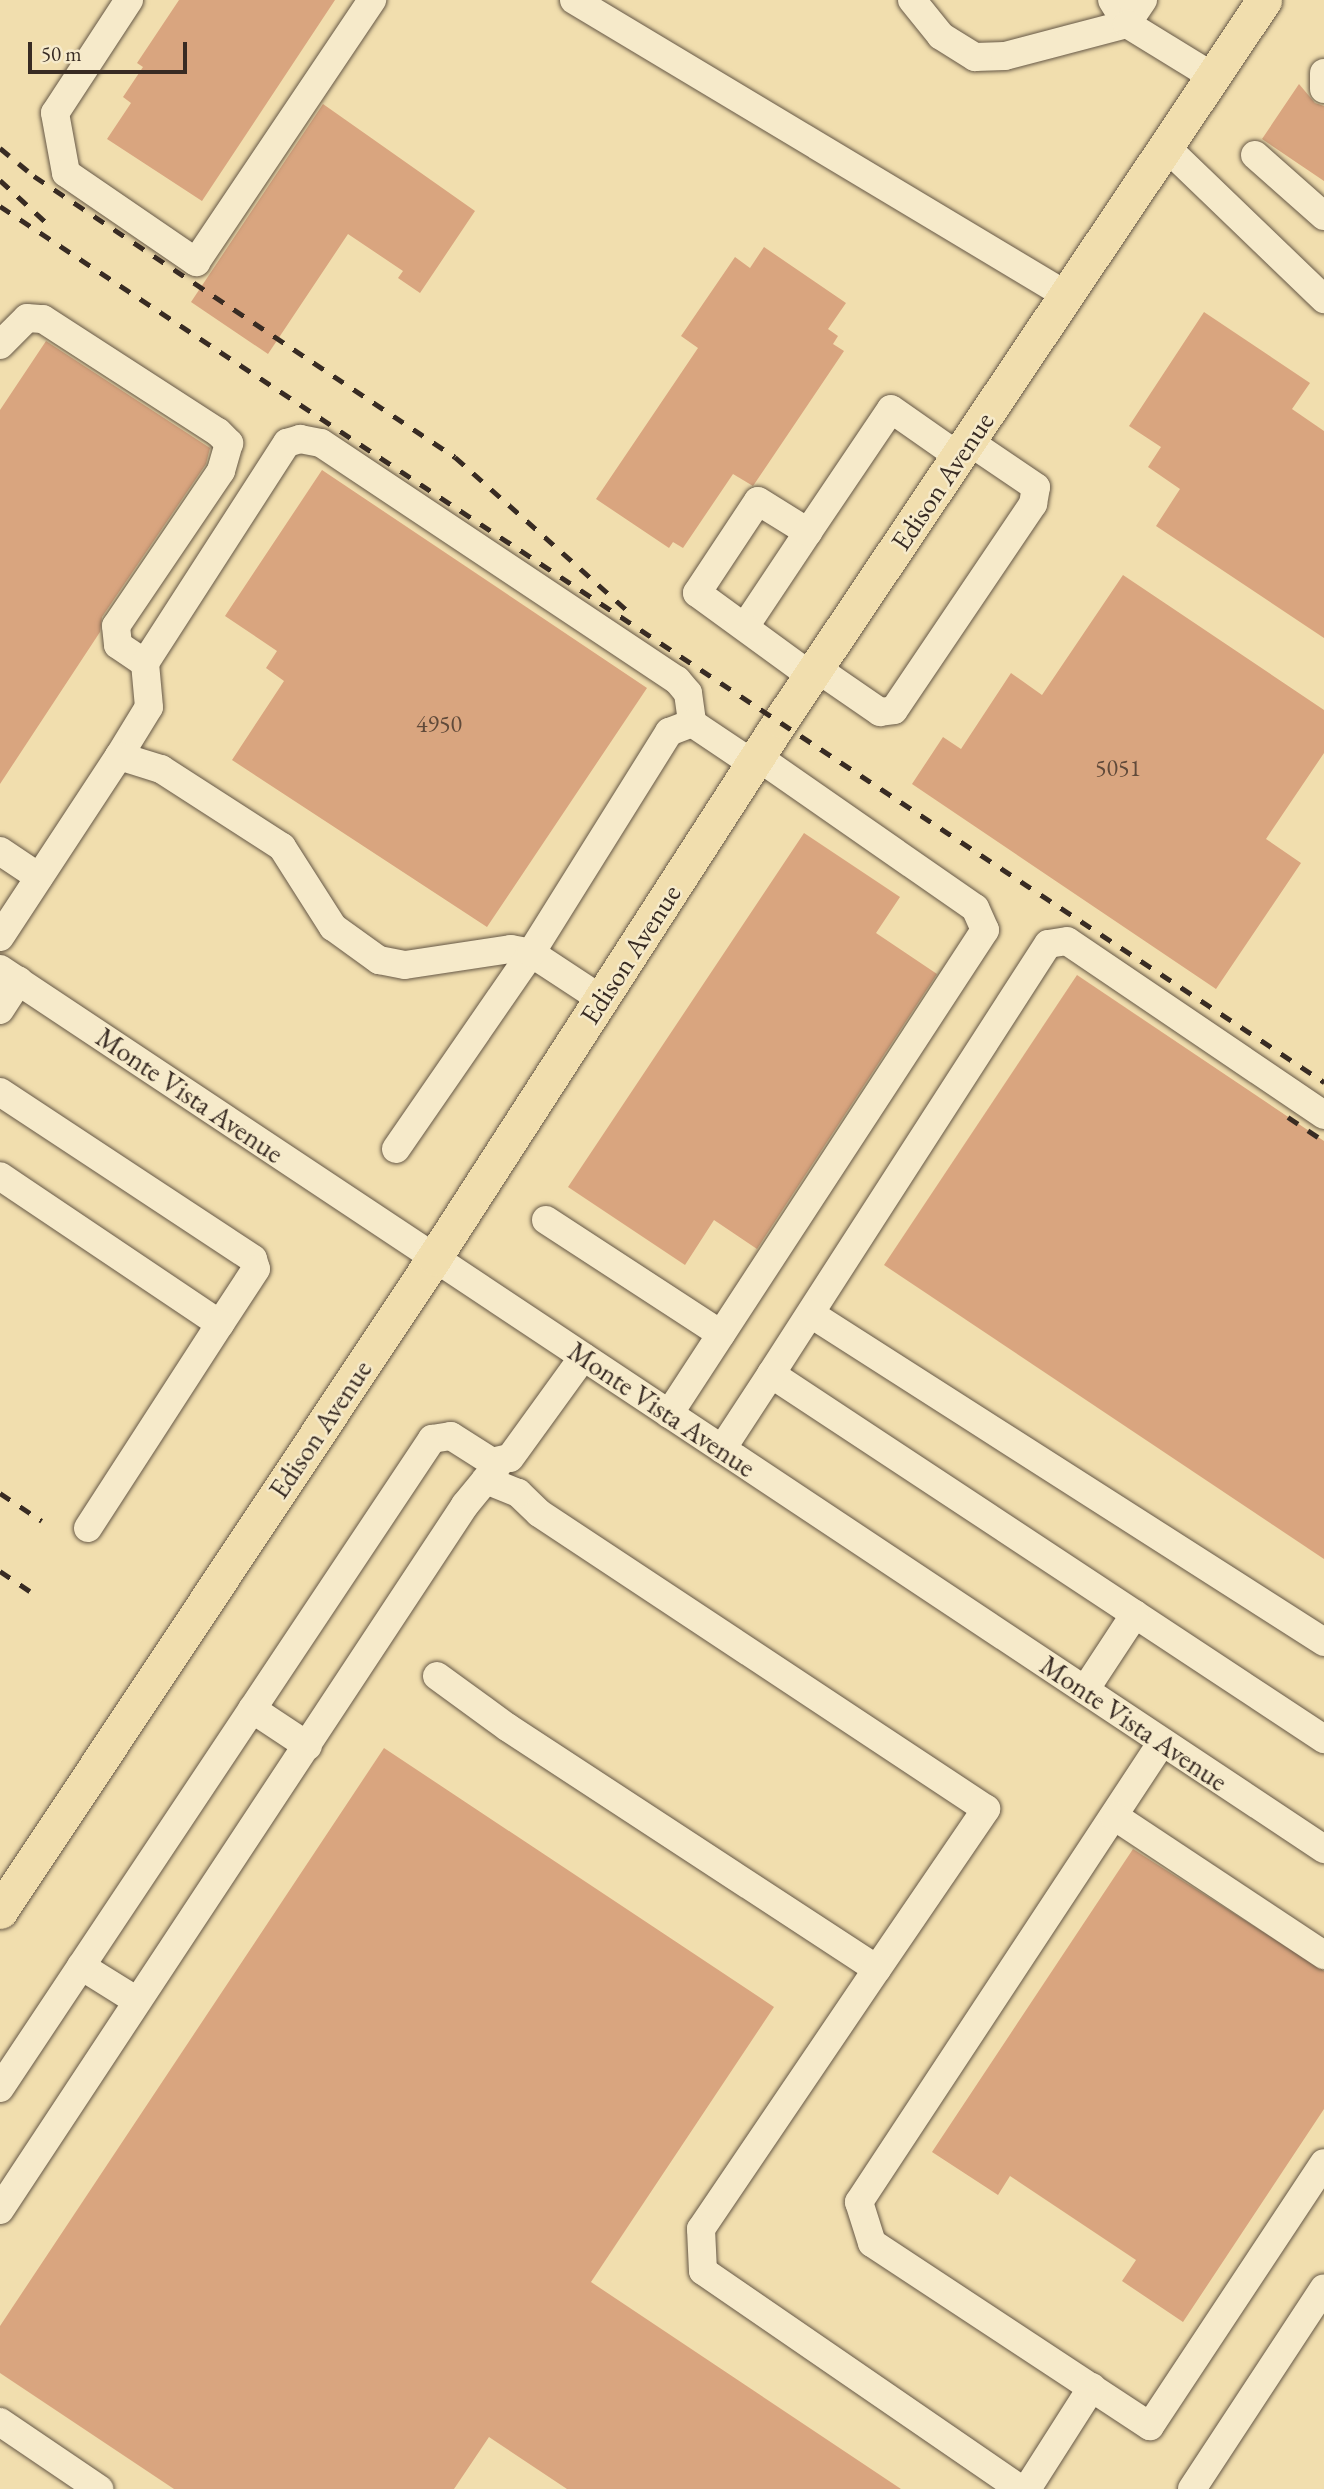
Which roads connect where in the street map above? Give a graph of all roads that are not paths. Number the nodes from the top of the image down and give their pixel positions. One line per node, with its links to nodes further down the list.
1 (129, 0): 2 (street)
2 (372, 0)
3 (574, 0): 15 (street)
4 (912, 0): 8 (street)
5 (1112, 0): 8 (street)
6 (1143, 0): 8 (street)
7 (1264, 0): 10 (main road, Edison Avenue)
8 (1127, 24): 10 (street)
9 (1324, 73): 11 (street)
10 (1212, 76): 12 (main road, Edison Avenue)
11 (1324, 89)
12 (1165, 146): 15 (main road, Edison Avenue); 16 (street)
13 (1255, 155): 14 (street)
14 (1324, 216)
15 (1066, 295): 18 (main road, Edison Avenue)
16 (1324, 299)
17 (0, 345): 21 (street)
18 (963, 448): 19 (street); 22 (main road, Edison Avenue); 22 (street)
19 (808, 532): 20 (street); 20 (street)
20 (746, 625): 22 (street)
21 (145, 663): 23 (street); 24 (street)
22 (814, 672): 25 (main road, Edison Avenue)
23 (692, 723): 25 (street); 29 (street)
24 (119, 756): 27 (street); 29 (street)
25 (755, 761): 31 (main road, Edison Avenue); 41 (street)
26 (0, 851): 27 (street)
27 (39, 877): 28 (street)
28 (0, 937)
29 (531, 953): 31 (street); 35 (street)
30 (9, 975): 32 (street); 38 (street, Monte Vista Avenue)
31 (601, 999): 38 (main road, Edison Avenue)
32 (0, 1010)
33 (0, 1092): 40 (street)
34 (1324, 1115): 39 (street)
35 (396, 1149)
36 (0, 1176): 40 (street)
37 (546, 1220): 41 (street)
38 (434, 1258): 42 (street, Monte Vista Avenue); 58 (main road, Edison Avenue)
39 (811, 1314): 43 (street); 49 (street)
40 (220, 1324): 47 (street)
41 (721, 1334): 44 (street)
42 (583, 1357): 44 (street, Monte Vista Avenue); 46 (street)
43 (771, 1374): 45 (street); 48 (street)
44 (669, 1414): 45 (street, Monte Vista Avenue)
45 (722, 1449): 51 (street, Monte Vista Avenue)
46 (493, 1471): 52 (street); 55 (street); 61 (street)
47 (88, 1528)
48 (1135, 1614): 51 (street); 53 (street)
49 (1324, 1642)
50 (437, 1676): 61 (street)
51 (1085, 1690): 54 (street, Monte Vista Avenue)
52 (252, 1709): 55 (street); 60 (street)
53 (1324, 1739)
54 (1162, 1742): 56 (street); 57 (street, Monte Vista Avenue)
55 (308, 1746): 62 (street)
56 (1114, 1816): 59 (street); 67 (street)
57 (1324, 1849)
58 (0, 1911)
59 (1324, 1955)
60 (81, 1966): 62 (street); 63 (street)
61 (877, 1969): 70 (street)
62 (136, 2001): 65 (street)
63 (0, 2088)
64 (1324, 2163): 67 (street)
65 (0, 2210)
66 (1324, 2288): 72 (street)
67 (1092, 2388): 71 (street)
68 (0, 2422): 69 (street)
69 (99, 2489)
70 (1020, 2489)
71 (1027, 2489)
72 (1192, 2489)

